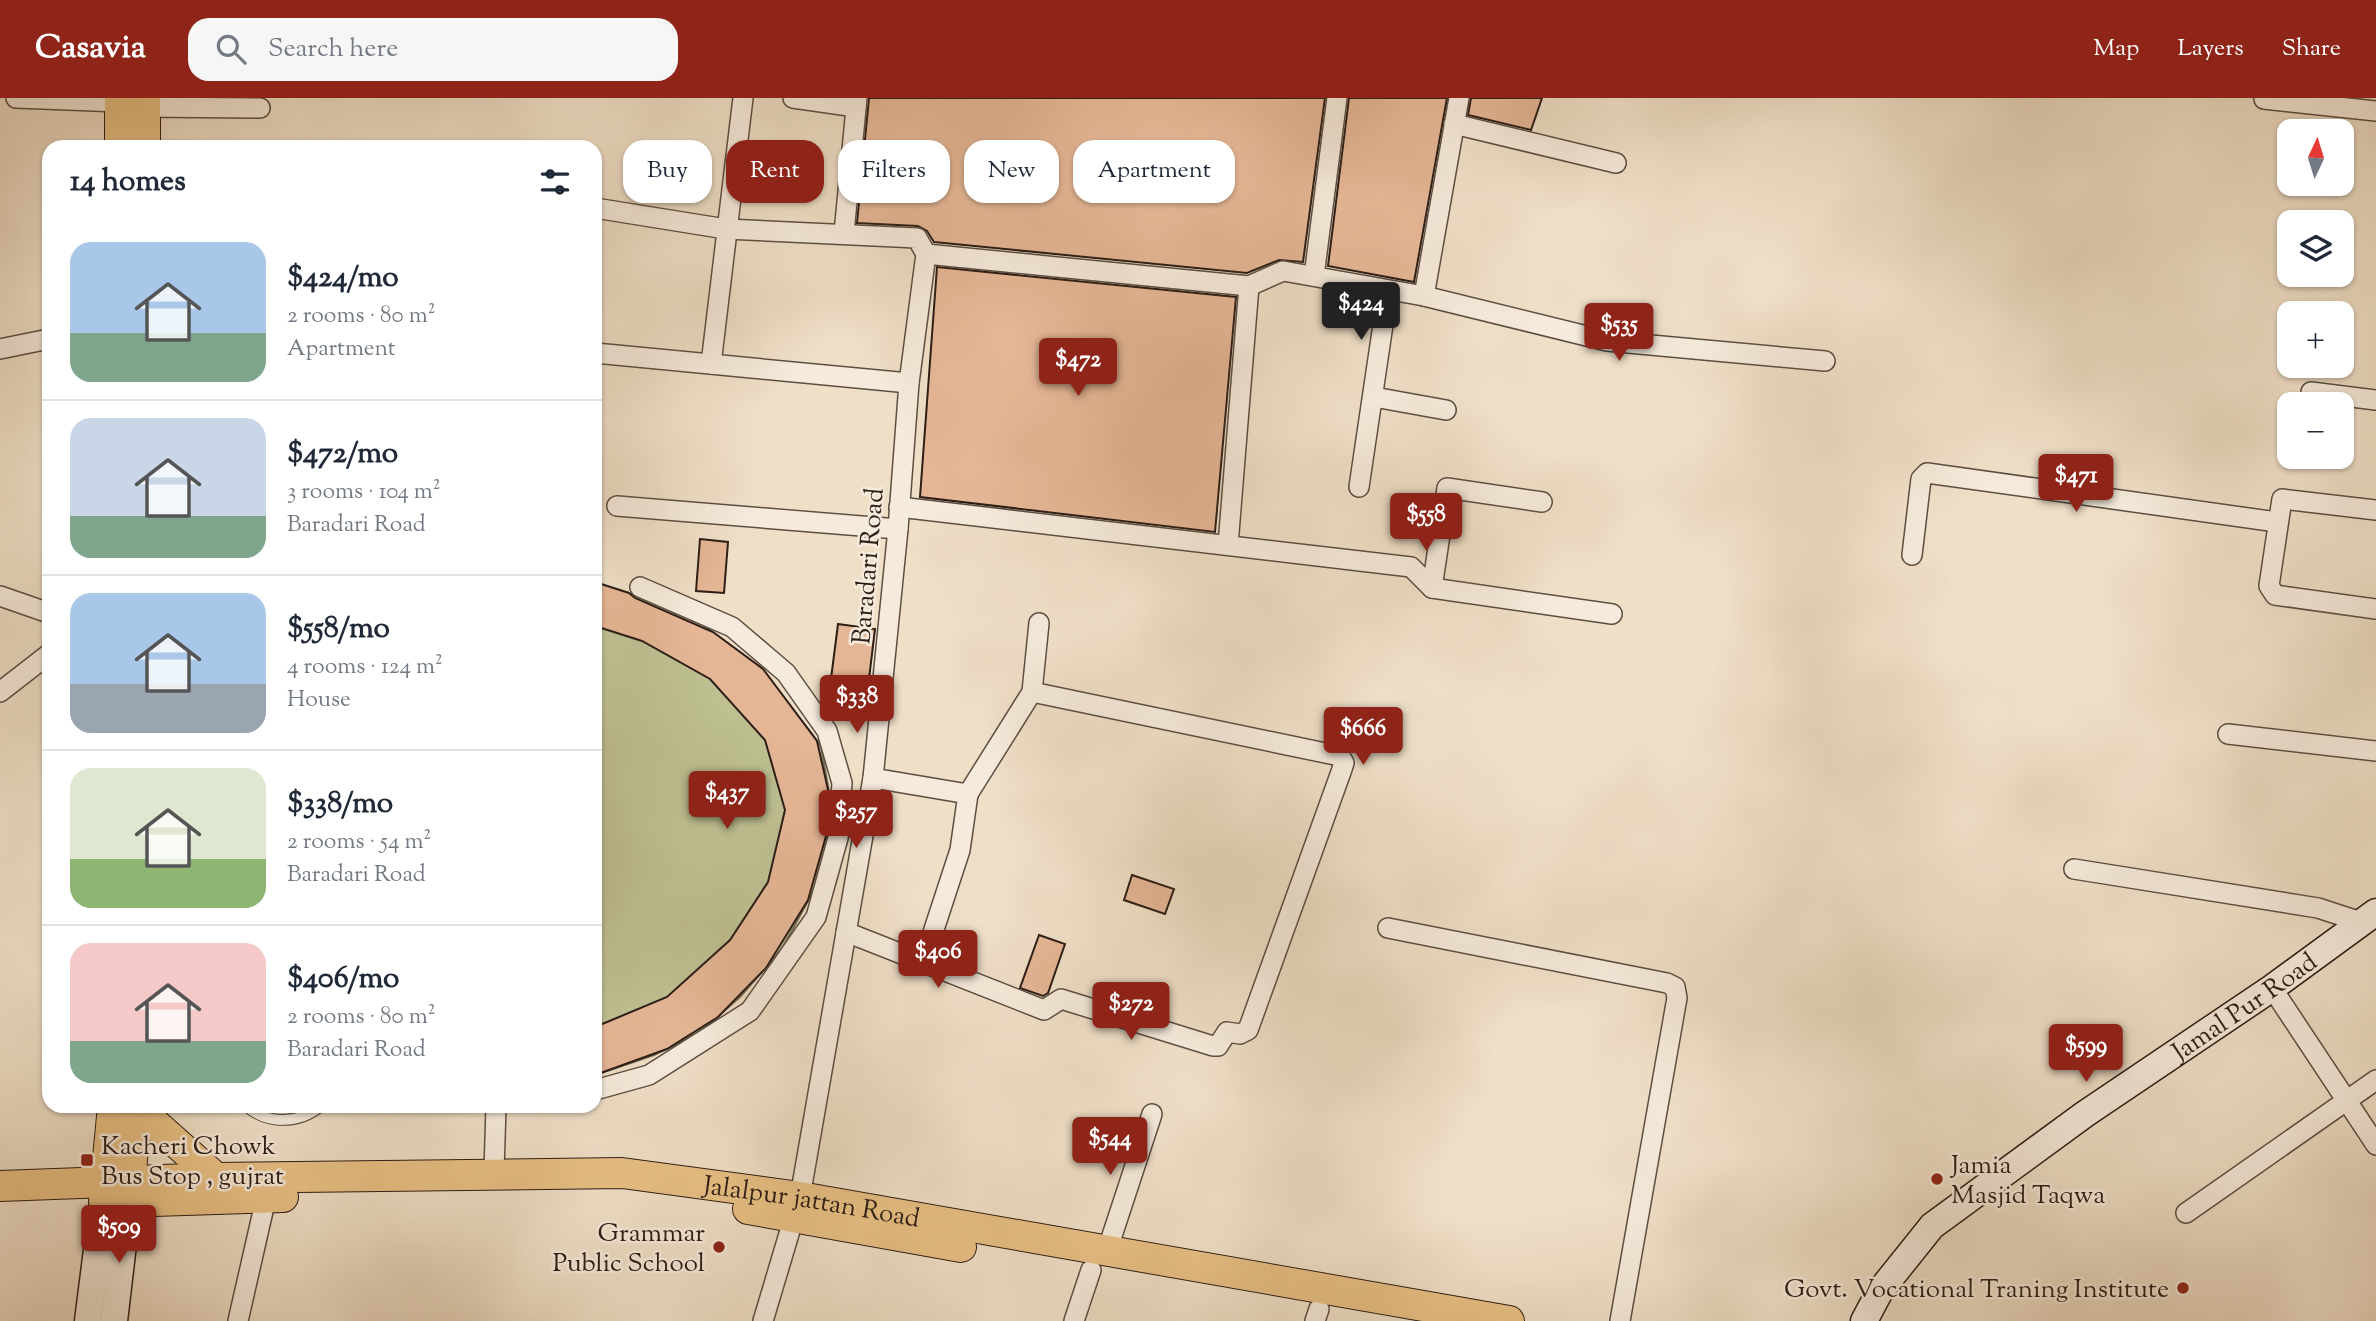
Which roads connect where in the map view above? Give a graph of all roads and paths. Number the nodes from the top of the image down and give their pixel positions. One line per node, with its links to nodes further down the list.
1 (16, 98): 7 (street)
2 (743, 98): 16 (street)
3 (793, 98): 8 (street)
4 (1337, 98): 19 (street)
5 (1460, 98): 11 (street)
6 (2264, 99): 10 (street)
7 (132, 101): 9 (street); 12 (main road); 13 (main road)
8 (857, 102): 17 (street)
9 (260, 108)
10 (2376, 111)
11 (1454, 124): 14 (street); 22 (street)
12 (122, 140)
13 (143, 140)
14 (1616, 163)
15 (602, 209): 16 (street)
16 (726, 229): 17 (street); 27 (street)
17 (845, 233): 18 (street)
18 (926, 254): 20 (street); 28 (street, Baradari Road)
19 (1314, 276): 20 (street); 21 (street)
20 (1249, 286): 40 (street)
21 (1388, 291): 22 (street); 29 (street)
22 (1424, 296): 26 (street)
23 (42, 340): 24 (street)
24 (0, 349)
25 (602, 354): 27 (street)
26 (1825, 361)
27 (711, 364): 28 (street)
28 (909, 383): 36 (street, Baradari Road)
29 (1374, 397): 32 (street); 33 (street)
30 (2354, 397): 31 (street)
31 (2376, 400)
32 (1446, 410)
33 (1359, 487)
34 (1542, 502): 43 (street)
35 (617, 506): 39 (street)
36 (900, 507): 39 (street, Baradari Road); 40 (street)
37 (2376, 510): 38 (street)
38 (2277, 522): 41 (street); 45 (street)
39 (898, 529): 54 (street, Baradari Road)
40 (1228, 545): 43 (street)
41 (1912, 555)
42 (639, 587): 63 (street)
43 (1432, 588): 47 (street)
44 (0, 596): 46 (street)
45 (2376, 609)
46 (42, 611)
47 (1612, 614)
48 (1040, 623): 51 (street)
49 (42, 659): 50 (street)
50 (0, 692)
51 (1032, 692): 55 (street); 60 (street)
52 (2228, 734): 53 (street)
53 (2376, 751)
54 (873, 778): 55 (street); 59 (street, Baradari Road)
55 (968, 794): 60 (street)
56 (2074, 869): 57 (street)
57 (2369, 917): 61 (street, Jamal Pur Road)
58 (1388, 928): 91 (street)
59 (846, 932): 60 (street); 79 (street, Baradari Road)
60 (923, 963)
61 (2272, 988): 64 (street); 92 (street, Jamal Pur Road)
62 (2376, 1080): 64 (street)
63 (602, 1088)
64 (2347, 1101): 72 (street); 80 (street)
65 (113, 1113): 76 (main road)
66 (134, 1113): 76 (main road)
67 (144, 1113): 74 (main road)
68 (258, 1113): 69 (lane)
69 (310, 1113)
70 (496, 1113): 73 (street)
71 (1152, 1114): 81 (street)
72 (2376, 1145)
73 (494, 1172): 74 (main road, Jalalpur jattan Road); 79 (main road, Jalalpur jattan Road)
74 (216, 1178): 76 (main road, Jalalpur jattan Road)
75 (0, 1186): 76 (main road)
76 (117, 1192): 77 (main road, Jalalpur jattan Road); 78 (main road); 84 (street); 85 (street)
77 (266, 1198): 79 (main road, Jalalpur jattan Road); 86 (street)
78 (0, 1207)
79 (798, 1207): 81 (main road, Jalalpur jattan Road); 87 (street, Baradari Road)
80 (2186, 1213)
81 (1099, 1261): 82 (main road, Jalalpur jattan Road); 88 (street)
82 (1218, 1281): 83 (main road, Jalalpur jattan Road); 90 (main road, Jalalpur jattan Road)
83 (1317, 1315): 89 (main road, Jalalpur jattan Road)
84 (88, 1321)
85 (114, 1321)
86 (238, 1321)
87 (764, 1321)
88 (1074, 1321)
89 (1387, 1321)
90 (1509, 1321)
91 (1620, 1321)
92 (1864, 1321)

